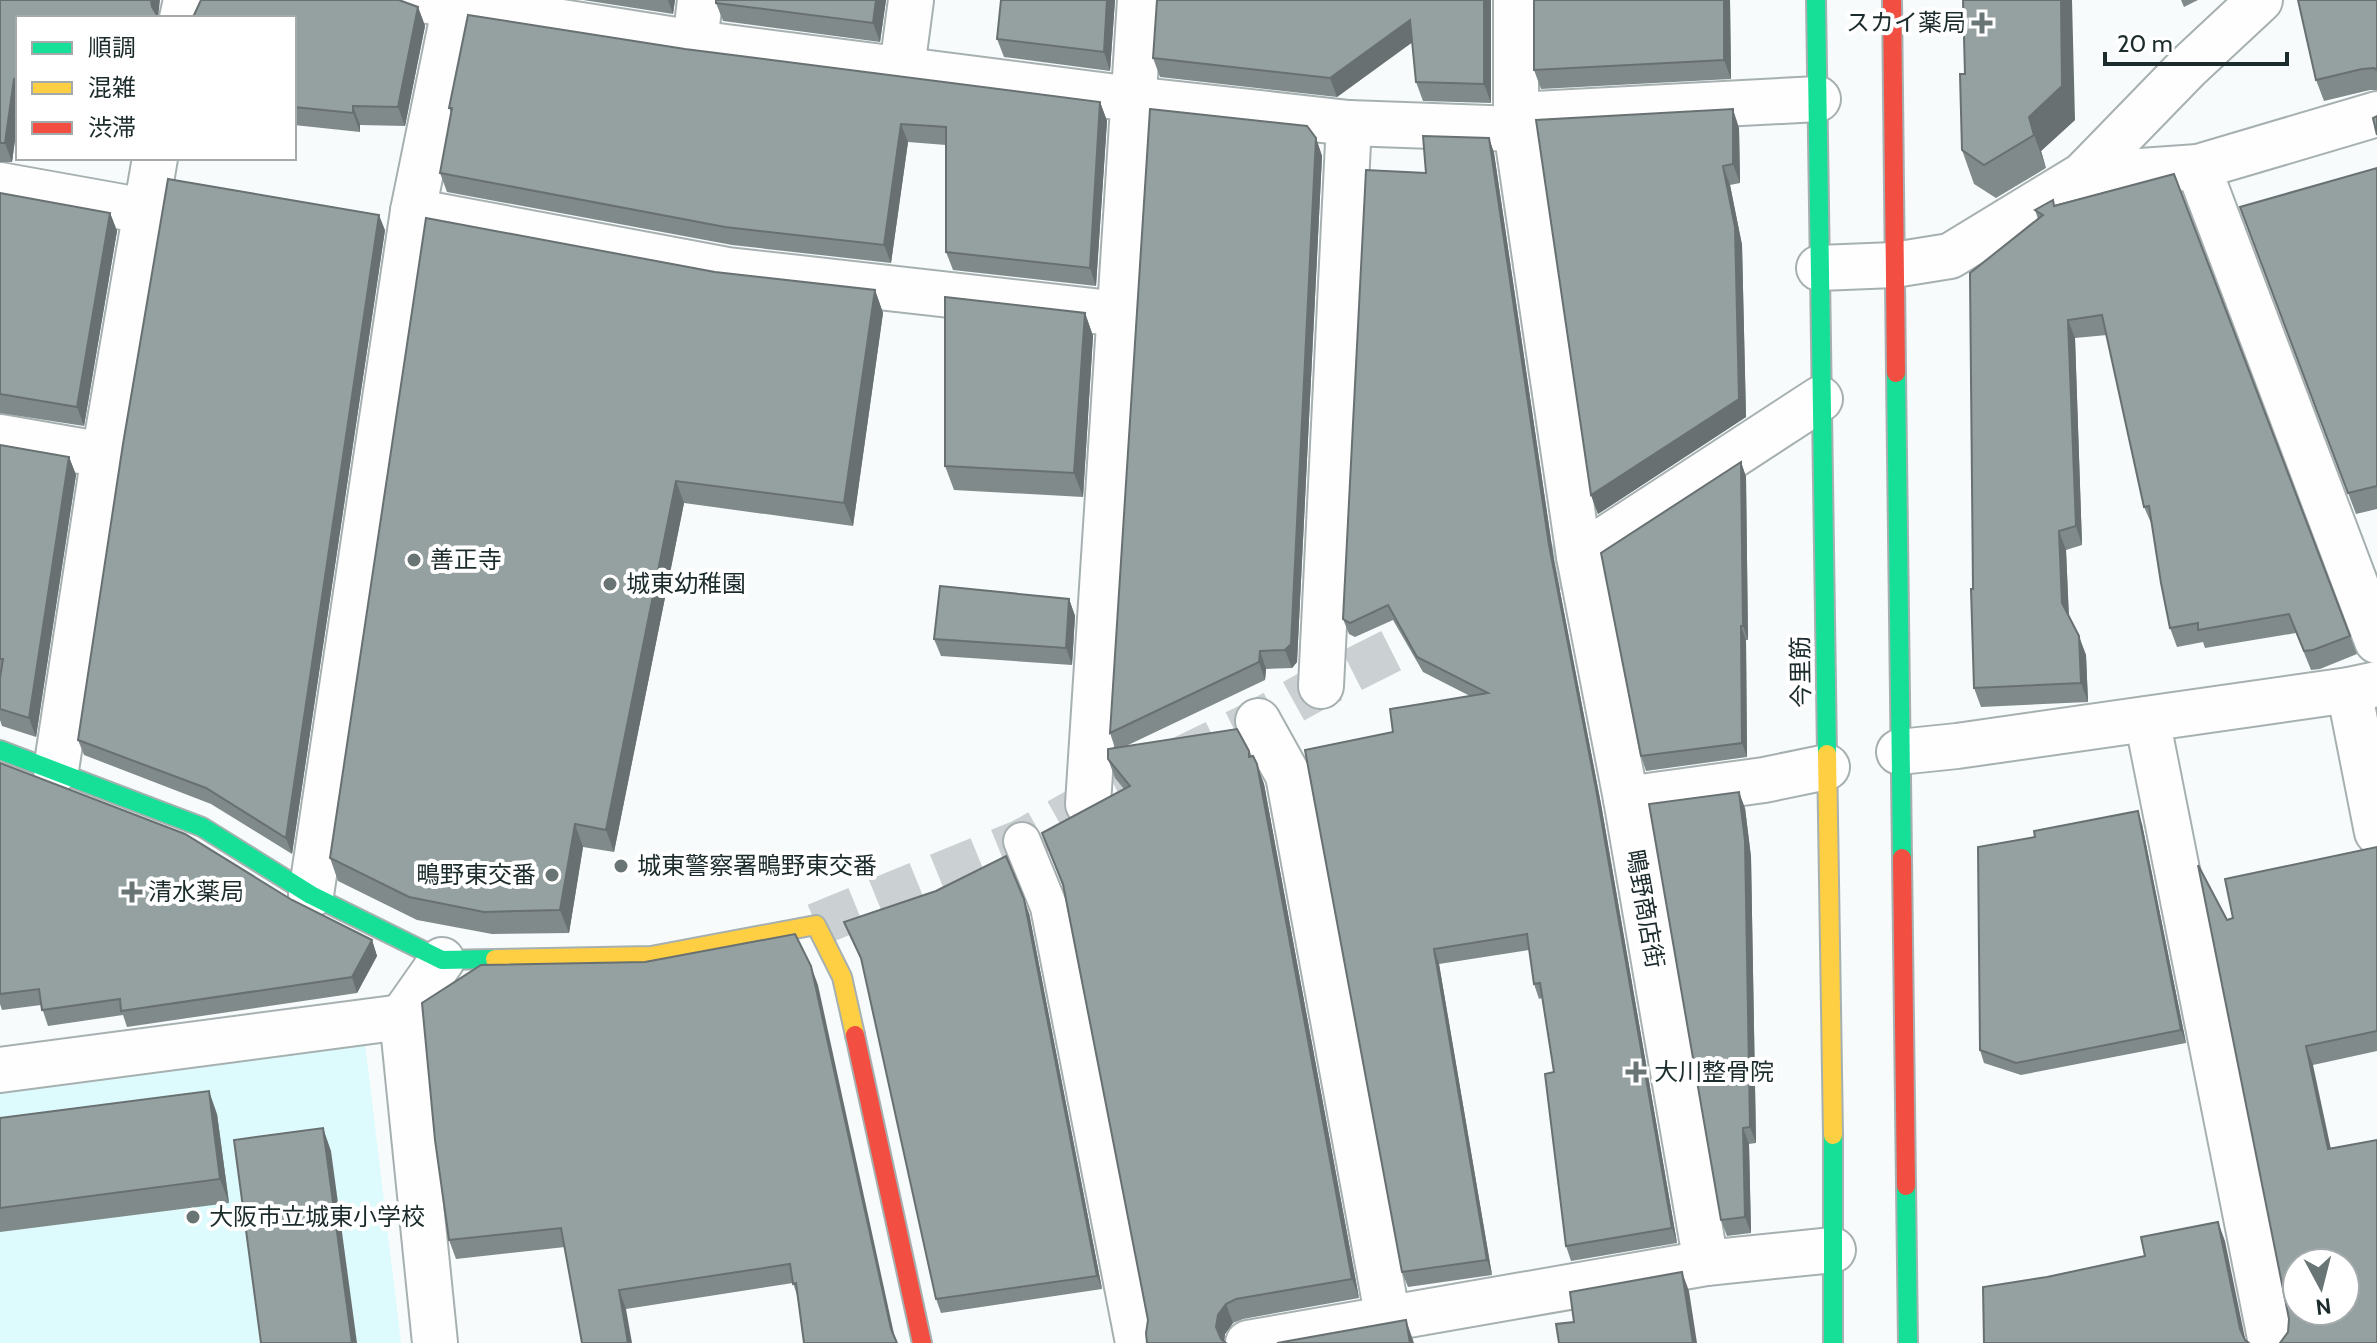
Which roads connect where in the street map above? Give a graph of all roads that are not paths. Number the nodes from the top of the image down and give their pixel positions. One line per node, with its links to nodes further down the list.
1 (700, 0): 9 (street)
2 (911, 0): 10 (street)
3 (1140, 0): 11 (street)
4 (1516, 0): 14 (street, 鴫野商店街)
5 (1816, 0): 12 (main road, 今里筋)
6 (1892, 0): 22 (main road)
7 (2260, 0): 18 (street)
8 (444, 2): 9 (street); 21 (street)
9 (695, 43): 10 (street)
10 (902, 68): 11 (street)
11 (1132, 99): 15 (street); 24 (street)
12 (1818, 99): 14 (street); 23 (main road, 今里筋)
13 (2377, 114): 17 (street)
14 (1515, 122): 15 (street); 28 (street, 鴫野商店街)
15 (1349, 123): 30 (street)
16 (155, 160): 20 (street)
17 (2198, 167): 18 (street); 29 (street)
18 (2083, 175): 22 (street)
19 (0, 185): 20 (street)
20 (145, 211): 27 (street)
21 (413, 211): 24 (street); 42 (street)
22 (1894, 265): 23 (street); 35 (main road)
23 (1819, 268): 25 (main road, 今里筋)
24 (1120, 314): 39 (street)
25 (1820, 399): 28 (street); 36 (main road, 今里筋)
26 (0, 437): 27 (street)
27 (104, 455): 37 (street)
28 (1579, 556): 38 (street, 鴫野商店街)
29 (2377, 641)
30 (1321, 686)
31 (2363, 687): 32 (street); 40 (street)
32 (2147, 719): 35 (street); 55 (street)
33 (1258, 721): 48 (street)
34 (0, 750): 37 (main road)
35 (1899, 752): 54 (main road)
36 (1827, 767): 38 (street); 46 (main road, 今里筋)
37 (56, 770): 42 (main road)
38 (1626, 799): 47 (street, 鴫野商店街)
39 (1088, 804)
40 (2377, 832)
41 (1022, 841): 51 (lane)
42 (311, 895): 43 (main road)
43 (442, 960): 44 (street); 50 (main road)
44 (402, 1017): 45 (street); 49 (street)
45 (0, 1070)
46 (1833, 1250): 47 (street); 53 (main road, 今里筋)
47 (1706, 1263): 48 (street)
48 (1371, 1328): 52 (street)
49 (435, 1343)
50 (922, 1343)
51 (1134, 1343)
52 (1248, 1343)
53 (1833, 1343)
54 (1908, 1343)
55 (2271, 1343)

